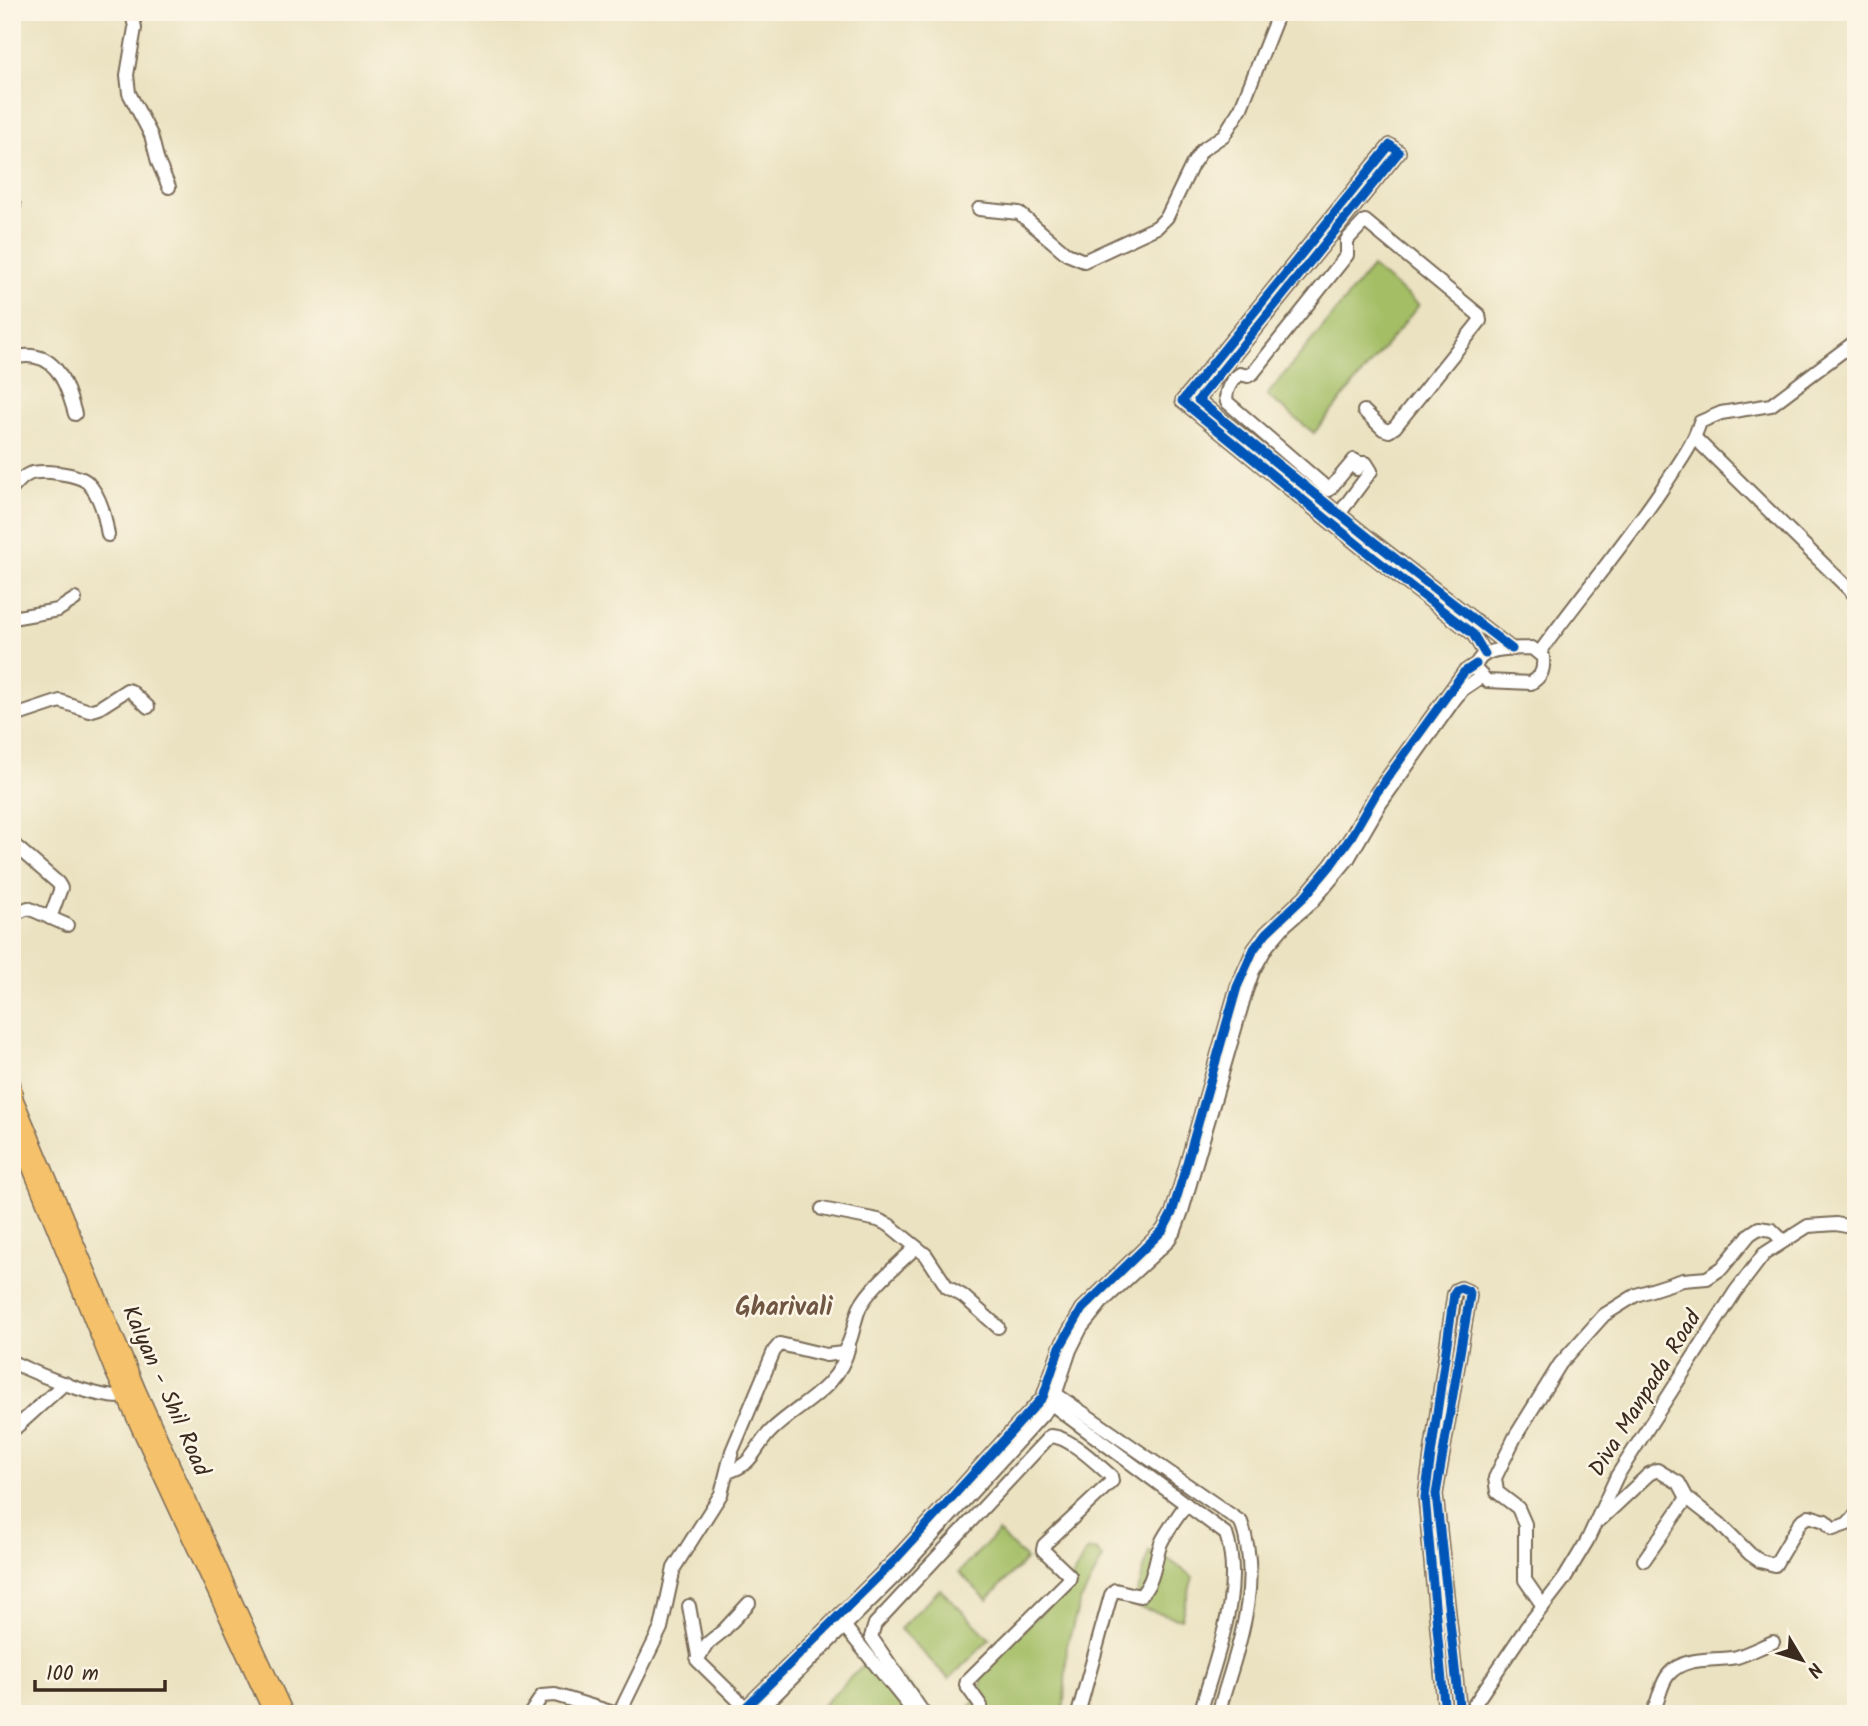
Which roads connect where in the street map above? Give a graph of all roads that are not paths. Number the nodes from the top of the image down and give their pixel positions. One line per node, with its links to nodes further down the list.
1 (132, 12): 3 (street)
2 (1279, 12): 4 (street)
3 (169, 187)
4 (979, 209)
5 (1856, 341): 11 (street)
6 (12, 358): 10 (street)
7 (1198, 400): 8 (street); 8 (street); 13 (street)
8 (1182, 401): 15 (street)
9 (1364, 411): 13 (street)
10 (75, 414)
11 (1695, 438): 16 (street); 20 (street)
12 (12, 489): 14 (street)
13 (1334, 509): 15 (street)
14 (108, 535)
15 (1369, 546): 19 (street); 21 (street)
16 (1856, 596)
17 (75, 600): 18 (street)
18 (12, 618)
19 (1512, 649): 20 (street); 21 (street)
20 (1540, 652): 22 (street)
21 (1480, 659): 22 (street); 25 (street)
22 (1481, 677): 25 (street)
23 (148, 707): 24 (street)
24 (12, 717)
25 (1377, 801): 42 (street)
26 (12, 843): 28 (street)
27 (12, 915): 28 (street)
28 (50, 918): 29 (street)
29 (67, 925)
30 (12, 1084): 32 (main road, Kalyan - Shil Road)
31 (12, 1121): 32 (main road, Kalyan - Shil Road)
32 (28, 1147): 41 (main road, Kalyan - Shil Road)
33 (822, 1209): 36 (street)
34 (1856, 1228): 35 (street, Diva Manpada Road)
35 (1783, 1241): 48 (street, Diva Manpada Road); 51 (street)
36 (916, 1247): 37 (street); 38 (street)
37 (998, 1326)
38 (849, 1345): 44 (street); 44 (street)
39 (12, 1362): 40 (street)
40 (65, 1383): 41 (street); 43 (street)
41 (132, 1395): 57 (main road, Kalyan - Shil Road); 58 (main road, Kalyan - Shil Road)
42 (1049, 1395): 46 (street); 53 (street); 66 (street)
43 (12, 1431)
44 (727, 1472): 60 (street)
45 (1687, 1498): 47 (street); 48 (street); 49 (street)
46 (1186, 1504): 64 (street); 65 (street)
47 (1856, 1514)
48 (1597, 1522): 51 (street, Diva Manpada Road)
49 (1644, 1560)
50 (749, 1604): 55 (street)
51 (1543, 1605): 69 (street, Diva Manpada Road)
52 (689, 1606): 55 (street)
53 (841, 1621): 56 (street); 61 (street)
54 (1773, 1642): 70 (street)
55 (698, 1656): 56 (street)
56 (747, 1712)
57 (273, 1714)
58 (285, 1714)
59 (530, 1714): 60 (street)
60 (618, 1714)
61 (916, 1714)
62 (924, 1714): 63 (street)
63 (979, 1714)
64 (1078, 1714)
65 (1199, 1714)
66 (1218, 1714)
67 (1446, 1714): 68 (street)
68 (1460, 1714)
69 (1468, 1714)
70 (1651, 1714)

